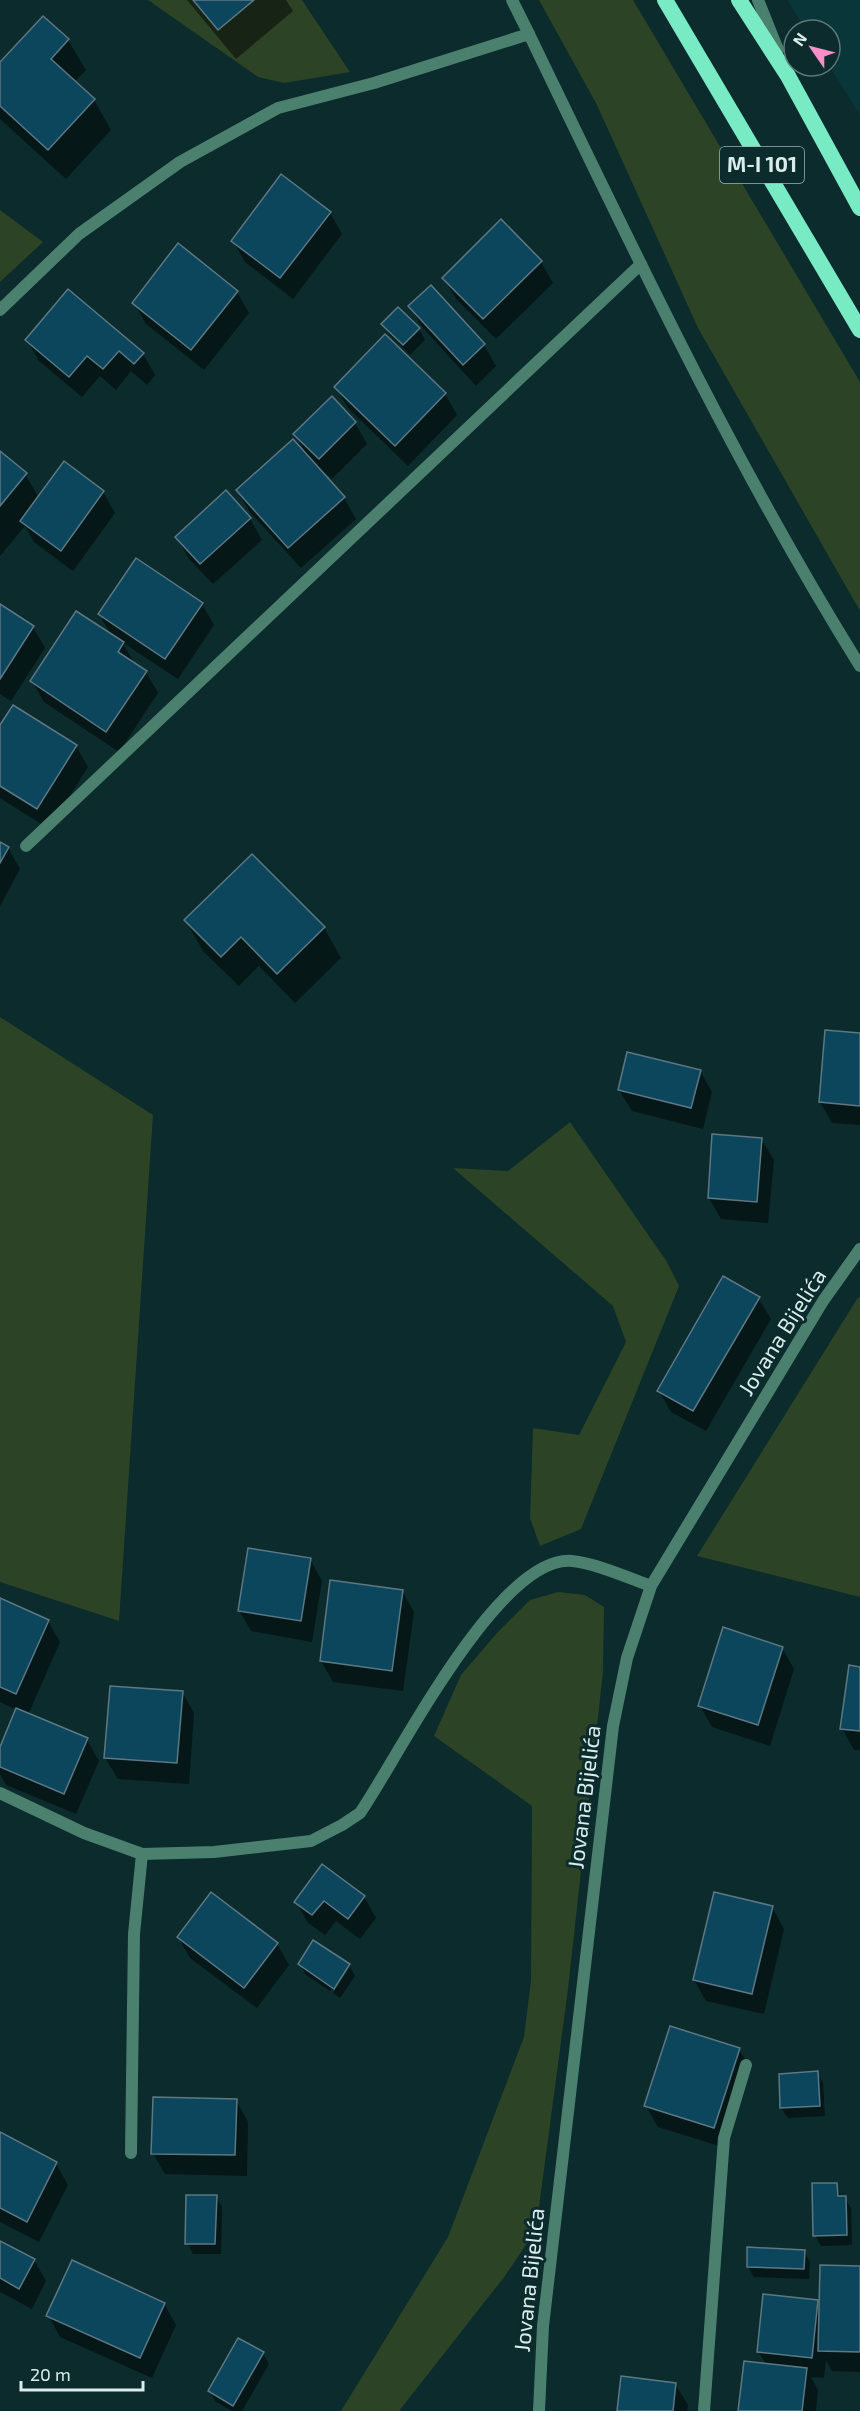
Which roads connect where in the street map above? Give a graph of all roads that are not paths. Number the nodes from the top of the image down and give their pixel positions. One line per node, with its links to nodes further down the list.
1 (512, 0): 5 (street)
2 (665, 0): 12 (highway, M-I 101)
3 (739, 0): 7 (highway, M-I 101)
4 (758, 0): 6 (street)
5 (529, 34): 10 (street); 11 (street)
6 (782, 61)
7 (782, 67)
8 (789, 78): 9 (highway, M-I 101)
9 (860, 208)
10 (640, 264): 13 (street); 14 (street)
11 (0, 310)
12 (860, 330)
13 (860, 666)
14 (26, 846)
15 (860, 1249): 16 (street, Jovana Bijelića)
16 (651, 1586): 18 (street); 21 (street, Jovana Bijelića)
17 (0, 1792): 18 (street)
18 (142, 1854): 20 (street)
19 (746, 2065): 22 (street)
20 (131, 2153)
21 (540, 2411)
22 (704, 2411)

